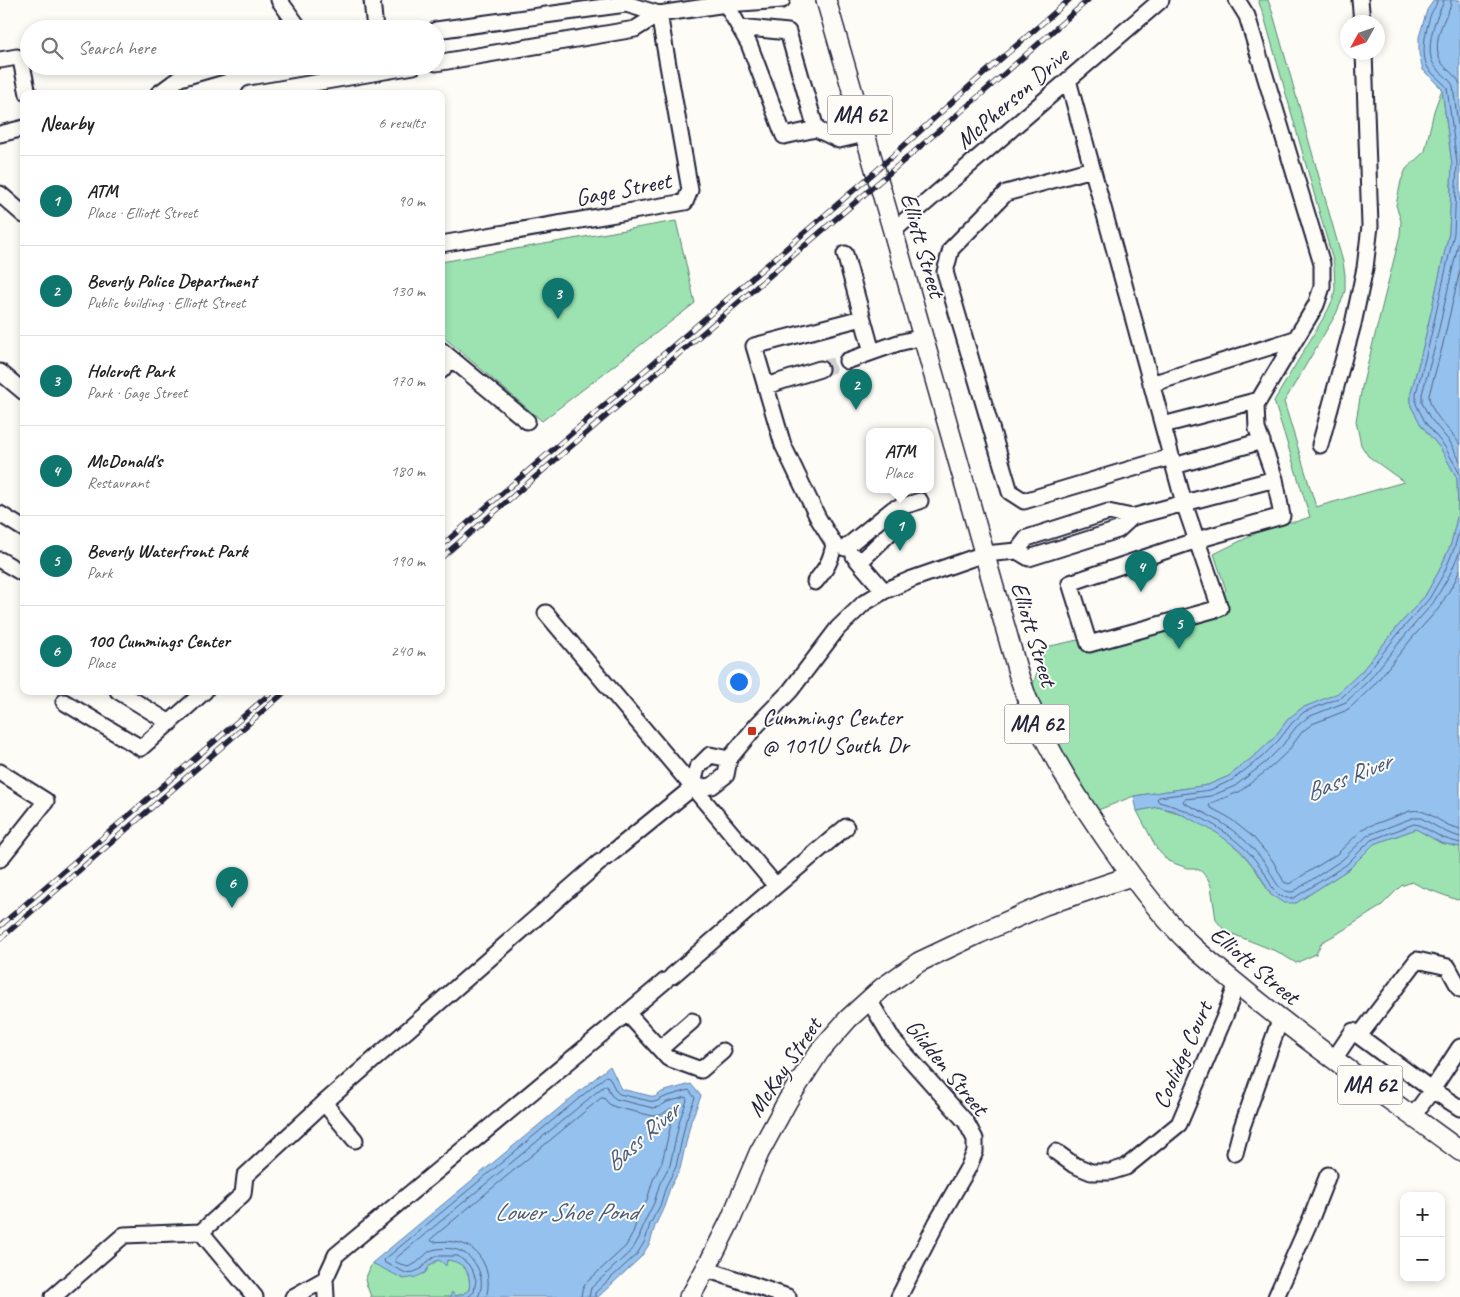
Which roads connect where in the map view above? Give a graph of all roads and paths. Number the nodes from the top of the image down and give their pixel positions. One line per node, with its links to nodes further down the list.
1 (279, 0): 11 (street)
2 (372, 0): 12 (street)
3 (782, 0): 8 (street)
4 (826, 0): 31 (main road, Elliott Street / MA 62)
5 (1161, 0): 24 (street, McPherson Drive)
6 (1237, 0): 40 (street)
7 (1360, 0): 10 (street)
8 (726, 4): 9 (street); 13 (street)
9 (659, 14): 14 (street); 18 (street); 36 (street, Gage Street)
10 (1361, 15)
11 (293, 20)
12 (374, 20)
13 (739, 28): 29 (street); 29 (street)
14 (445, 29)
15 (0, 60): 16 (street)
16 (20, 60)
17 (1364, 60): 53 (street)
18 (445, 61)
19 (24, 75): 25 (street)
20 (190, 75): 26 (street)
21 (334, 75): 23 (street)
22 (361, 75): 23 (street)
23 (337, 79): 27 (street)
24 (1068, 80): 32 (street); 35 (street, McPherson Drive)
25 (27, 90)
26 (164, 90)
27 (273, 90)
28 (20, 129): 30 (street)
29 (816, 129): 31 (street)
30 (0, 134)
31 (865, 134): 35 (main road, Elliott Street / MA 62)
32 (1092, 169): 46 (street); 54 (street)
33 (0, 194): 34 (street)
34 (20, 212)
35 (893, 231): 39 (main road, Elliott Street / MA 62)
36 (445, 243)
37 (845, 254): 38 (street)
38 (862, 318): 41 (street); 47 (street)
39 (923, 337): 41 (street); 63 (main road, Elliott Street / MA 62)
40 (1295, 340): 46 (street); 49 (street)
41 (872, 352): 43 (street)
42 (446, 355): 50 (street)
43 (847, 361)
44 (820, 369): 47 (street)
45 (0, 372): 48 (street)
46 (1151, 384): 51 (street)
47 (766, 386): 62 (street)
48 (20, 389)
49 (1259, 400): 51 (street); 52 (street)
50 (527, 420)
51 (1163, 425): 54 (street)
52 (1262, 441): 54 (street); 55 (street)
53 (1320, 445)
54 (1173, 462): 57 (street)
55 (1275, 479): 57 (street); 61 (street)
56 (920, 501): 58 (street)
57 (1184, 503): 61 (street); 63 (street)
58 (893, 509): 62 (street); 65 (street)
59 (0, 514): 60 (street)
60 (20, 526)
61 (1197, 540): 61 (street)
62 (840, 546): 65 (street); 67 (street)
63 (984, 554): 68 (street); 79 (main road, Elliott Street / MA 62)
64 (0, 560): 66 (street)
65 (860, 562): 68 (street)
66 (20, 572)
67 (815, 582)
68 (884, 591): 74 (street)
69 (546, 613): 76 (street)
70 (124, 695): 73 (street)
71 (201, 695): 73 (street)
72 (64, 702): 73 (street)
73 (170, 723)
74 (729, 759): 76 (street); 76 (street)
75 (0, 772): 78 (street)
76 (692, 788): 80 (street); 93 (street)
77 (846, 827): 80 (street)
78 (0, 859)
79 (1131, 876): 81 (main road, Elliott Street / MA 62); 83 (main road, McKay Street)
80 (776, 886): 84 (street)
81 (1237, 983): 85 (main road, Elliott Street / MA 62); 98 (street, Coolidge Court)
82 (1460, 989): 87 (street)
83 (869, 1000): 102 (main road, McKay Street); 110 (street, Glidden Street)
84 (627, 1013): 89 (street); 103 (street)
85 (1280, 1020): 91 (main road, Elliott Street / MA 62); 99 (street)
86 (692, 1021): 89 (street)
87 (1359, 1036): 91 (street); 92 (street)
88 (1460, 1047): 92 (street)
89 (660, 1048): 90 (street)
90 (723, 1051)
91 (1334, 1059): 95 (main road, Elliott Street / MA 62)
92 (1432, 1090): 94 (street); 95 (street)
93 (324, 1103): 96 (street); 101 (street)
94 (1460, 1108)
95 (1413, 1116): 97 (main road, Elliott Street / MA 62)
96 (355, 1140)
97 (1460, 1151)
98 (1056, 1152)
99 (1235, 1152)
100 (1328, 1175): 111 (street)
101 (201, 1232): 104 (street); 105 (street)
102 (706, 1269): 108 (main road, McKay Street); 109 (street)
103 (325, 1279): 106 (street); 107 (street)
104 (52, 1297)
105 (256, 1297)
106 (293, 1297)
107 (326, 1297)
108 (689, 1297)
109 (788, 1297)
110 (899, 1297)
111 (1276, 1297)

